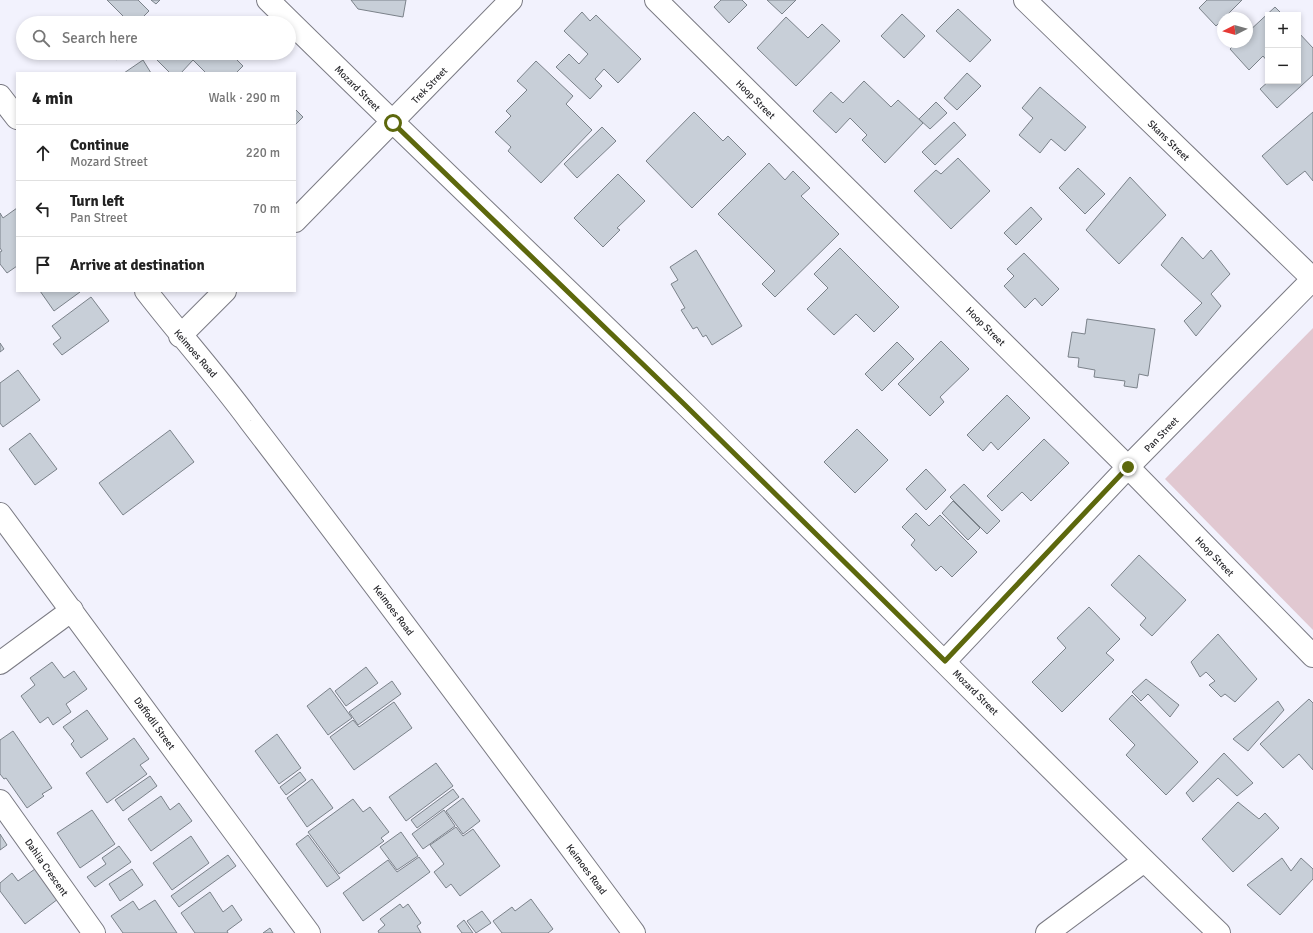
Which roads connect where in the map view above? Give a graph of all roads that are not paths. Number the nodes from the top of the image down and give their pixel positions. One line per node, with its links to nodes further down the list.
1 (268, 0): 5 (street, Mozard Street)
2 (511, 0): 9 (street, Trek Street)
3 (656, 0): 15 (street, Hoop Street)
4 (1025, 0): 11 (street, Skans Street)
5 (284, 16)
6 (296, 28): 9 (street, Mozard Street)
7 (0, 96): 8 (street)
8 (16, 117)
9 (393, 123): 10 (street, Trek Street); 19 (street, Mozard Street)
10 (296, 220)
11 (1313, 279): 15 (street, Pan Street)
12 (147, 292): 14 (street, Keimoes Road)
13 (224, 292): 14 (street)
14 (180, 336): 25 (street, Keimoes Road)
15 (1128, 467): 18 (street, Hoop Street); 19 (street, Pan Street)
16 (0, 514): 17 (street, Daffodil Street)
17 (72, 610): 20 (street); 24 (street, Daffodil Street)
18 (1313, 656)
19 (945, 661): 22 (street, Mozard Street)
20 (0, 664)
21 (0, 801): 23 (street, Dahlia Crescent)
22 (1144, 861): 26 (street); 27 (street, Mozard Street)
23 (94, 933)
24 (310, 933)
25 (634, 933)
26 (1047, 933)
27 (1219, 933)

